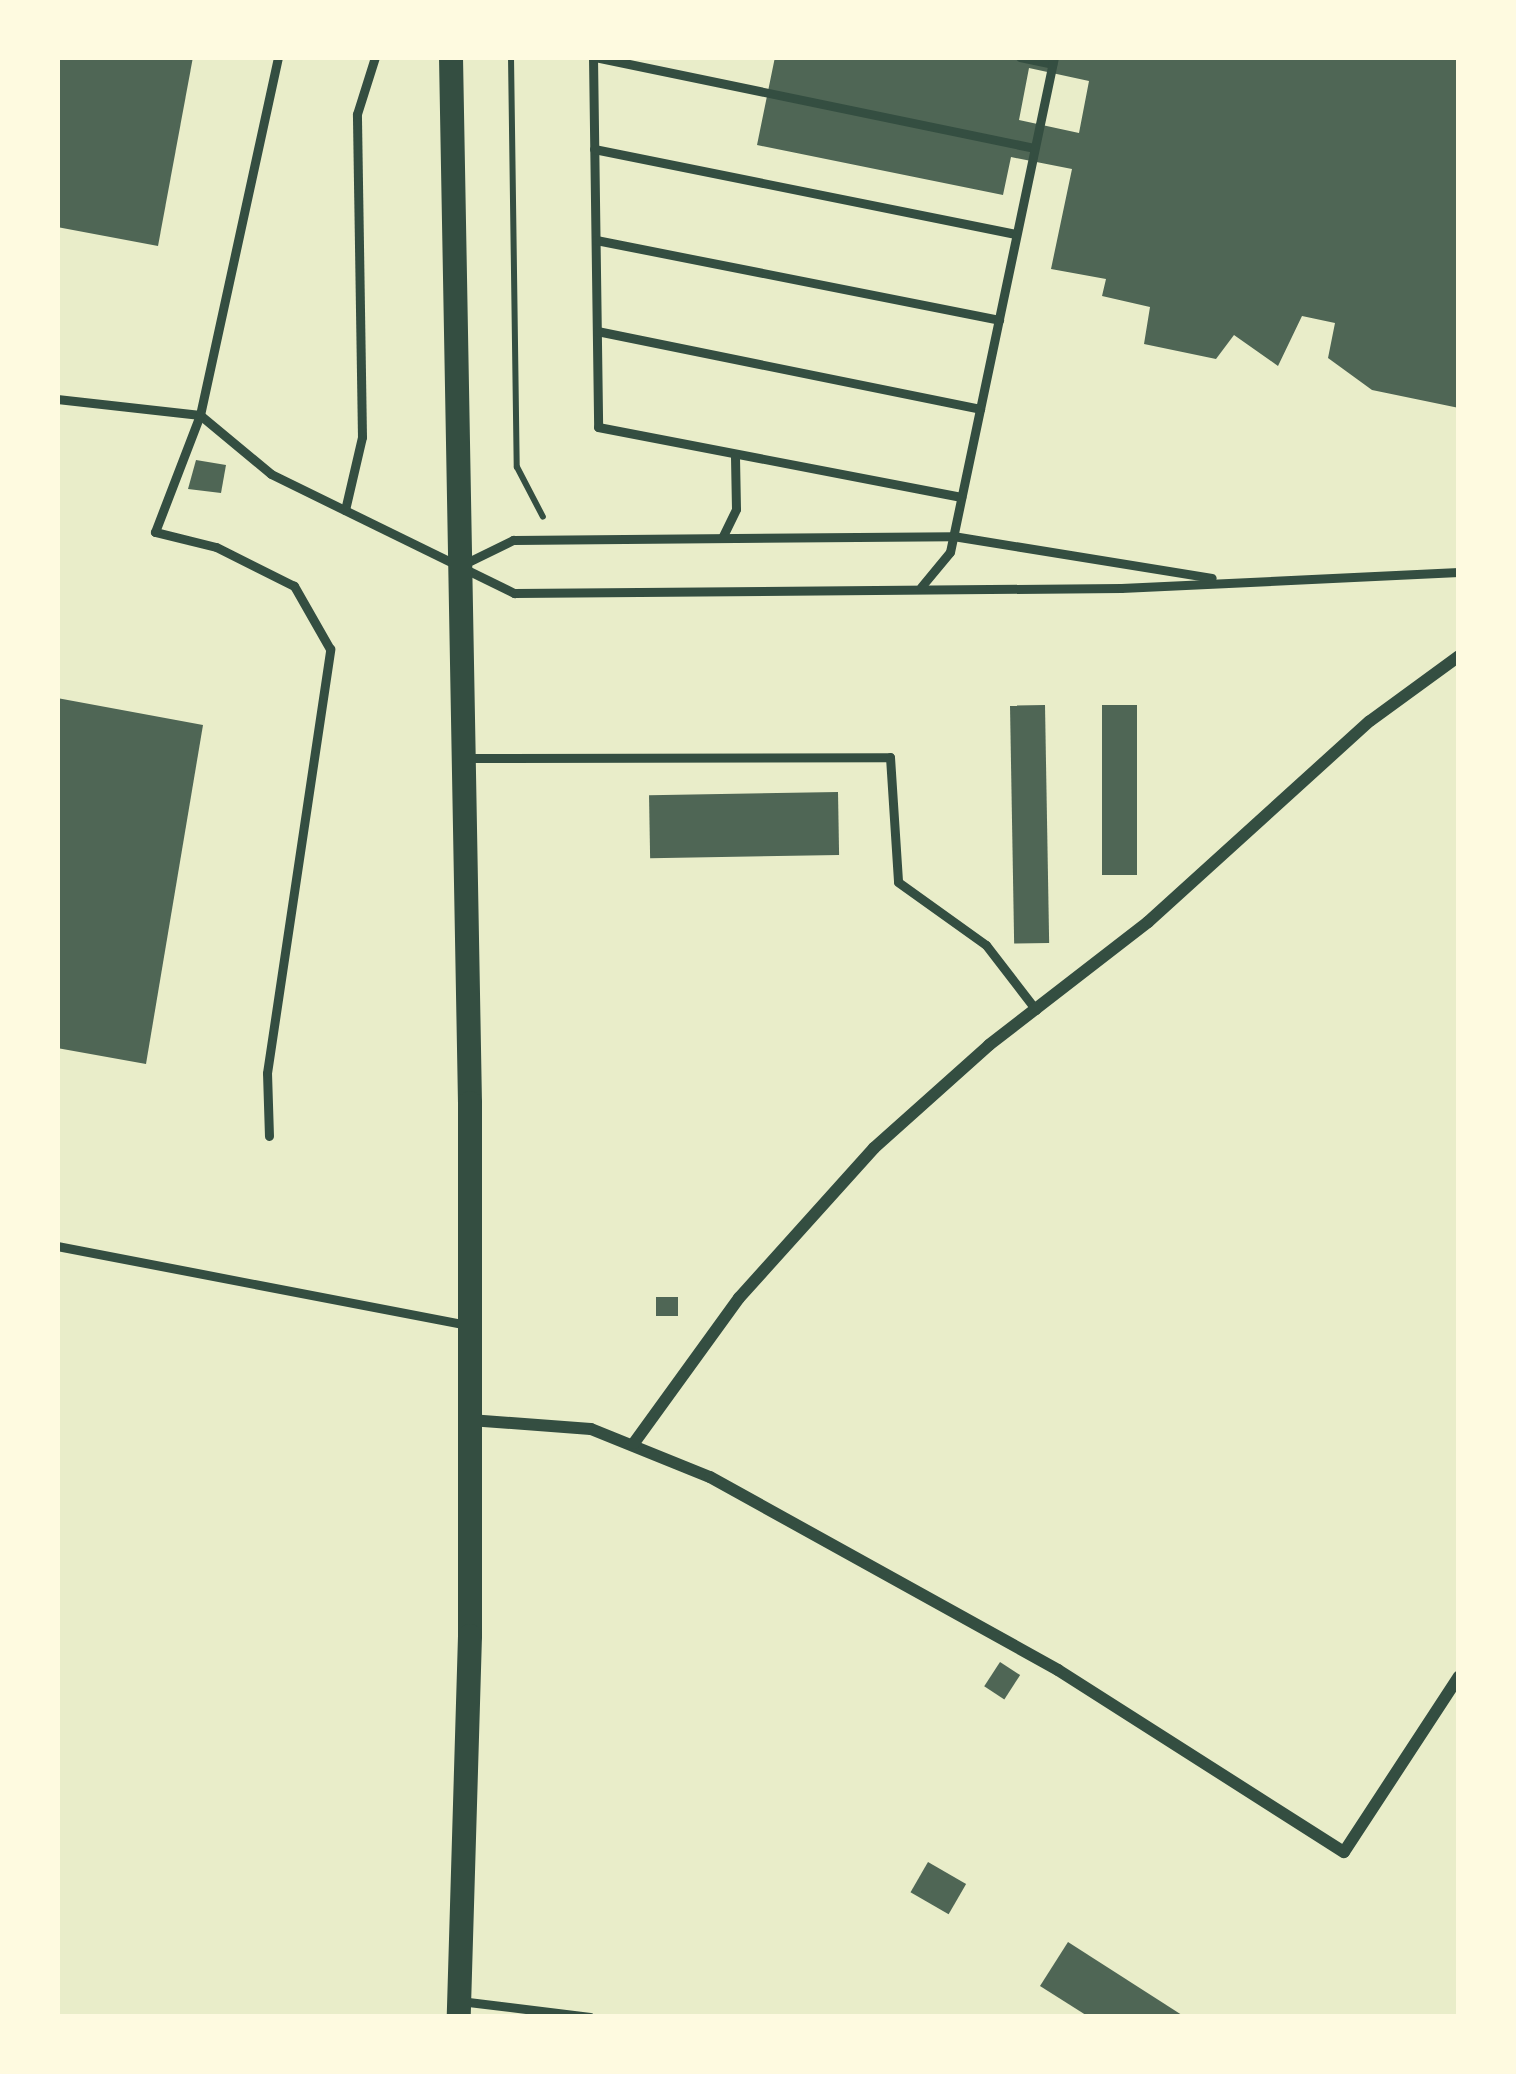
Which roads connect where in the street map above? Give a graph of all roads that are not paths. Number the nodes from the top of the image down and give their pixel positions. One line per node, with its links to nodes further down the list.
1 (278, 57): 15 (lane)
2 (375, 57): 18 (lane)
3 (451, 57): 21 (main road)
4 (594, 57): 7 (lane); 8 (lane)
5 (1020, 57): 6 (lane)
6 (1053, 60): 7 (lane)
7 (1034, 148): 9 (lane)
8 (594, 149): 9 (lane); 10 (lane)
9 (1016, 234): 11 (lane)
10 (596, 239): 11 (lane); 12 (lane)
11 (999, 320): 14 (lane)
12 (597, 331): 14 (lane); 16 (lane)
13 (57, 400): 15 (lane)
14 (980, 409): 17 (lane)
15 (200, 415): 18 (lane); 28 (lane)
16 (735, 455): 17 (lane); 20 (lane)
17 (962, 497): 19 (lane)
18 (345, 510): 21 (lane)
19 (953, 536): 20 (lane); 23 (lane); 24 (lane)
20 (722, 538): 21 (lane)
21 (458, 567): 24 (lane); 26 (main road)
22 (1459, 572): 23 (lane)
23 (1241, 581): 24 (lane)
24 (920, 588)
25 (1459, 656): 27 (street)
26 (462, 758): 27 (lane); 30 (main road)
27 (1036, 1010): 32 (street)
28 (269, 1136)
29 (57, 1246): 30 (lane)
30 (469, 1325): 31 (main road)
31 (469, 1420): 32 (street); 34 (main road)
32 (634, 1443): 33 (street)
33 (1459, 1676)
34 (459, 2009): 35 (lane)
35 (590, 2017)

